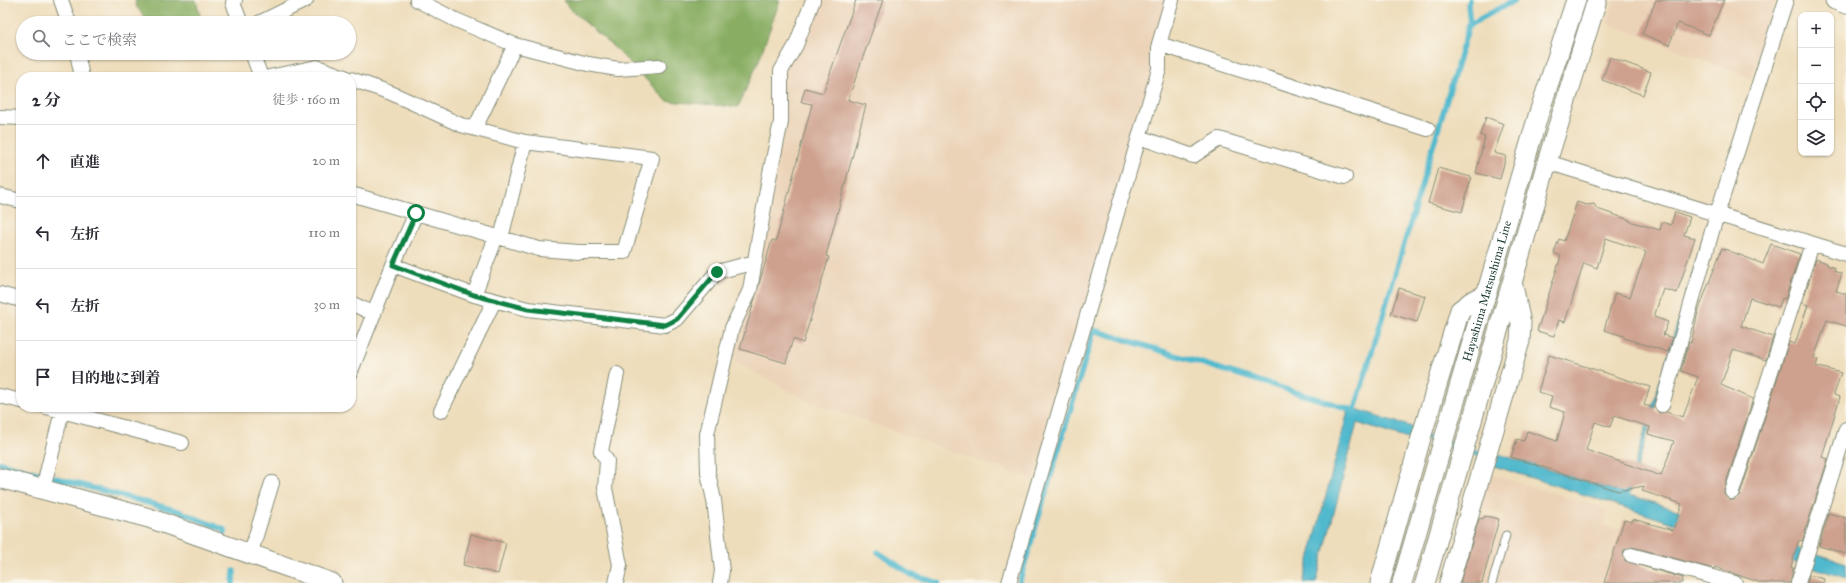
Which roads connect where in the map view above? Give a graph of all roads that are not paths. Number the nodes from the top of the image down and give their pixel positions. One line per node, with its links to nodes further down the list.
1 (61, 0): 12 (street)
2 (235, 0): 13 (street)
3 (306, 0): 14 (street)
4 (417, 0): 16 (street)
5 (813, 0): 41 (street)
6 (1172, 0): 15 (street)
7 (1576, 0): 45 (main road, Hayashima Matsushima Line)
8 (1597, 0): 31 (main road, Hayashima Matsushima Line)
9 (1786, 0): 37 (street)
10 (1835, 0): 11 (main road)
11 (1846, 4)
12 (67, 16)
13 (238, 16)
14 (273, 16)
15 (1159, 44): 28 (street); 29 (street)
16 (515, 45): 19 (street); 27 (street)
17 (78, 60): 20 (street)
18 (255, 60): 21 (street)
19 (659, 66)
20 (81, 72)
21 (259, 72)
22 (293, 72): 23 (street)
23 (331, 72)
24 (356, 81): 27 (street)
25 (0, 117): 26 (street)
26 (16, 118)
27 (475, 128): 30 (street)
28 (1428, 129)
29 (1139, 137): 32 (street); 72 (street)
30 (525, 142): 38 (street); 38 (street)
31 (1547, 162): 37 (street); 43 (main road, Hayashima Matsushima Line)
32 (1345, 176)
33 (356, 195): 36 (street)
34 (0, 196): 35 (street)
35 (16, 200)
36 (416, 213): 38 (street); 42 (street)
37 (1717, 214): 39 (street); 55 (street)
38 (499, 238): 46 (street)
39 (1812, 244): 40 (street); 64 (street)
40 (1846, 254)
41 (755, 262): 48 (street); 71 (street)
42 (393, 265): 46 (street); 50 (street)
43 (1513, 282): 74 (main road, Hayashima Matsushima Line); 75 (main road)
44 (0, 294): 47 (street)
45 (1487, 294): 68 (main road, Hayashima Matsushima Line); 73 (main road)
46 (474, 295): 48 (street)
47 (16, 299)
48 (494, 302): 56 (street)
49 (356, 305): 50 (street)
50 (374, 314): 51 (street)
51 (356, 359)
52 (617, 374): 70 (street)
53 (0, 396): 54 (street)
54 (16, 400)
55 (1662, 405)
56 (441, 411)
57 (61, 412): 62 (street)
58 (73, 412): 60 (street)
59 (1846, 429): 78 (street)
60 (182, 443)
61 (0, 478): 62 (main road)
62 (45, 479): 66 (main road)
63 (272, 483): 66 (street)
64 (1732, 492)
65 (1506, 535): 76 (lane)
66 (250, 555): 69 (main road)
67 (1631, 555): 77 (street)
68 (1404, 576)
69 (332, 583)
70 (616, 583)
71 (720, 583)
72 (1009, 583)
73 (1380, 583)
74 (1425, 583)
75 (1449, 583)
76 (1492, 583)
77 (1735, 583)
78 (1798, 583)

